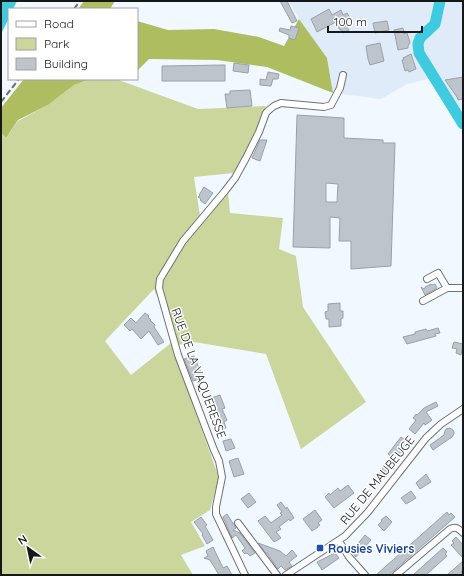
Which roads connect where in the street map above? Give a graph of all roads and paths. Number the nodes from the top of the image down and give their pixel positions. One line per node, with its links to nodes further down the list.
1 (343, 75): 10 (street, RUE DE LA VAQUERESSE)
2 (427, 279): 3 (street)
3 (447, 288): 4 (street); 5 (street)
4 (463, 288)
5 (424, 301)
6 (463, 409): 9 (street, RUE DE MAUBEUGE)
7 (238, 523): 11 (street)
8 (463, 533): 14 (street)
9 (339, 541): 12 (street, RUE DE MAUBEUGE); 13 (street)
10 (245, 575)
11 (277, 575)
12 (286, 575)
13 (365, 575)
14 (396, 575)

